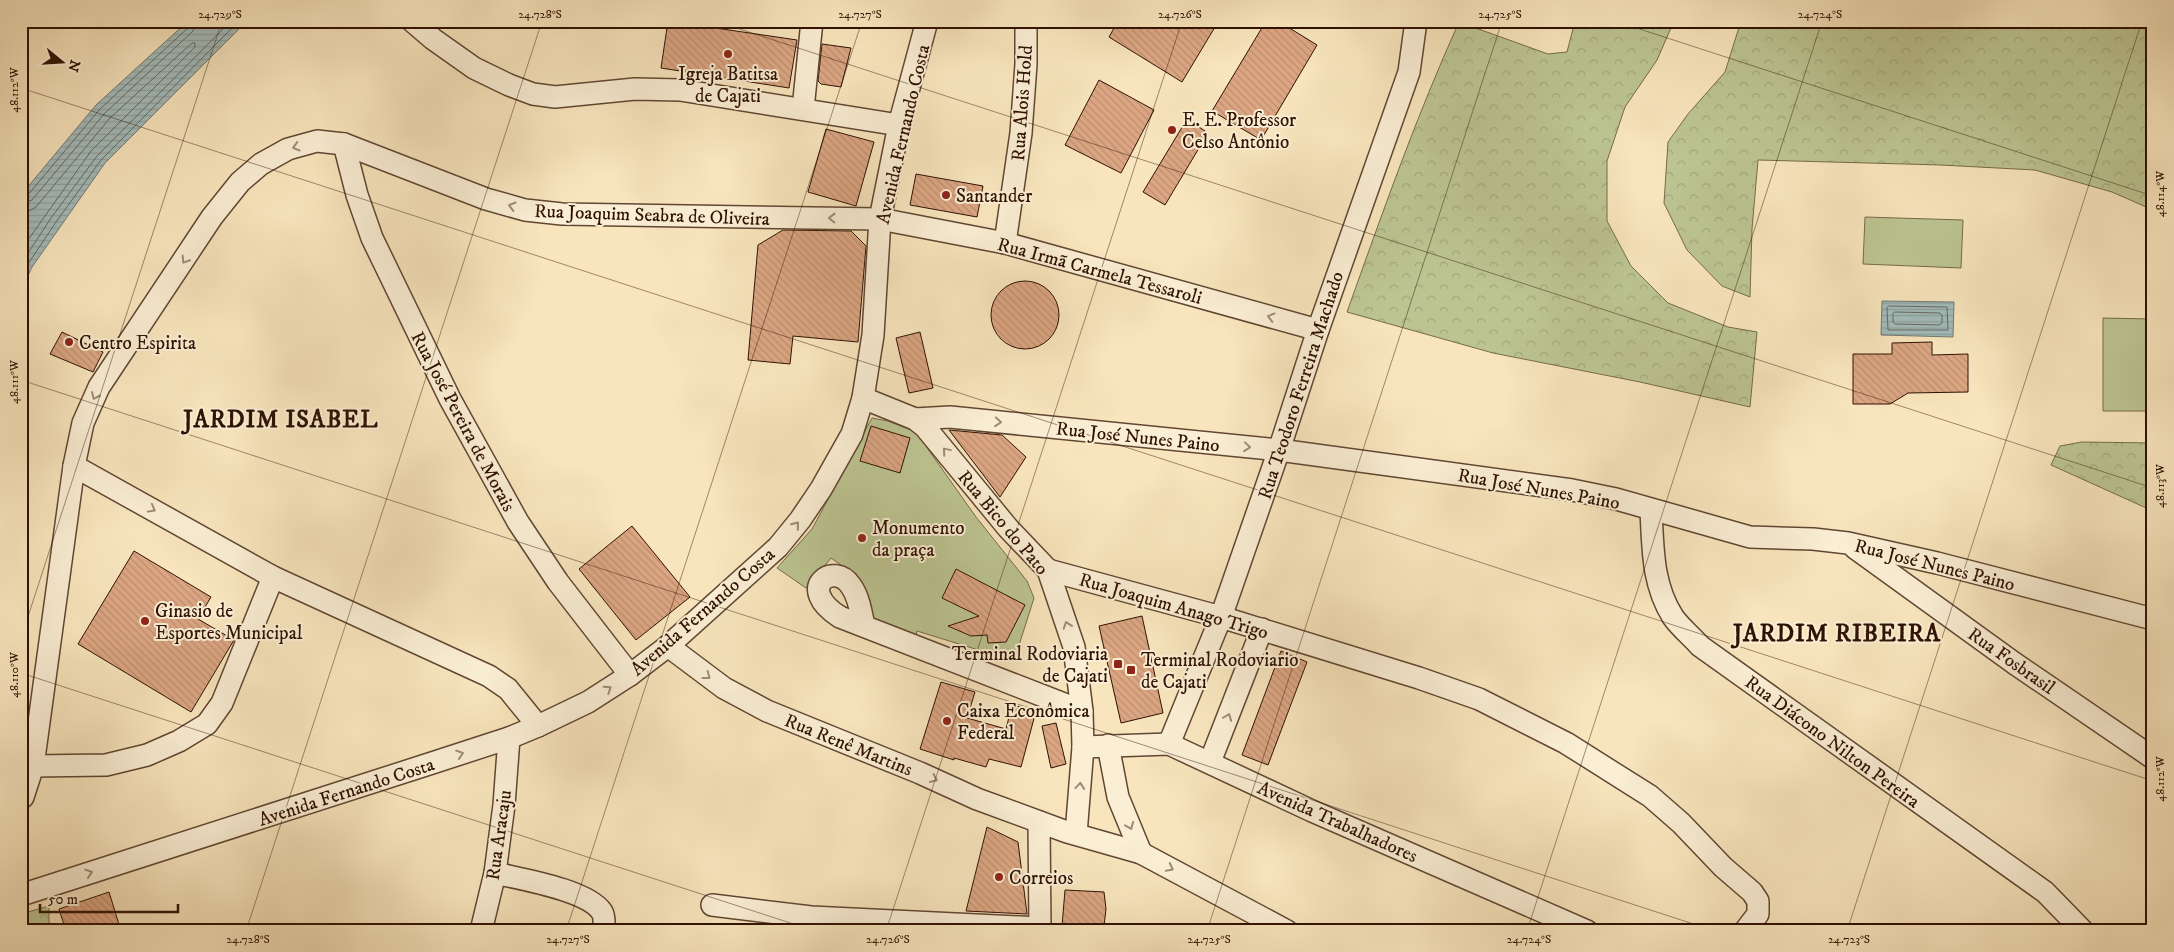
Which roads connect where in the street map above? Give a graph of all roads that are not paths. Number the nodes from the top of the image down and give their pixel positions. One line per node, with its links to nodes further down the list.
1 (412, 21): 6 (street)
2 (812, 21): 6 (street)
3 (927, 21): 7 (street, Avenida Fernando Costa)
4 (1026, 21): 10 (street, Rua Alois Hold)
5 (1416, 21): 11 (street, Rua Teodoro Ferreira Machado)
6 (803, 109): 7 (street)
7 (899, 126): 9 (street, Avenida Fernando Costa)
8 (344, 144): 9 (street, Rua Joaquim Seabra de Oliveira, one-way to 8); 15 (street, Rua Joaquim Seabra de Oliveira, one-way to 15); 25 (street, Rua José Pereira de Morais)
9 (880, 219): 10 (street, Rua Irmã Carmela Tessaroli); 12 (street, Avenida Fernando Costa)
10 (1005, 243): 11 (street, Rua Irmã Carmela Tessaroli, one-way to 10)
11 (1318, 330): 14 (street, Rua Teodoro Ferreira Machado)
12 (863, 398): 13 (street, Rua Bico do Pato); 24 (street, Avenida Fernando Costa, one-way to 12)
13 (915, 419): 14 (street, Rua José Nunes Paino, one-way to 14); 18 (street, Rua Bico do Pato, one-way to 13)
14 (1279, 450): 16 (street, Rua José Nunes Paino); 20 (street, Rua Teodoro Ferreira Machado)
15 (74, 466): 19 (street, one-way to 19); 34 (street, Rua Joaquim Seabra de Oliveira)
16 (1651, 510): 17 (street, Rua José Nunes Paino); 49 (street, Rua Diácono Nilton Pereira)
17 (1848, 543): 21 (street, Rua José Nunes Paino); 32 (street, Rua Fosbrasil)
18 (1048, 570): 20 (street, Rua Joaquim Anago Trigo); 26 (street, Rua Bico do Pato, one-way to 18)
19 (273, 576): 27 (street); 34 (street)
20 (1221, 617): 23 (street, Rua Joaquim Anago Trigo); 29 (street, Rua Teodoro Ferreira Machado)
21 (2153, 619)
22 (864, 626): 26 (street)
23 (1262, 629): 33 (street, one-way to 23); 48 (street, Rua Joaquim Anago Trigo)
24 (668, 646): 25 (street, Avenida Fernando Costa); 36 (street, Rua Renê Martins, one-way to 36)
25 (630, 675): 27 (street, Avenida Fernando Costa, one-way to 25)
26 (1082, 711): 31 (street, Rua Bico do Pato)
27 (538, 726): 28 (street, Avenida Fernando Costa)
28 (509, 738): 39 (street, Rua Aracaju); 40 (street, Avenida Fernando Costa, one-way to 28)
29 (1169, 744): 30 (street, Avenida Trabalhadores); 33 (street, Avenida Trabalhadores)
30 (1108, 745): 31 (street, Avenida Trabalhadores); 38 (street, one-way to 38)
31 (1083, 747): 37 (street, Rua Bico do Pato, one-way to 31)
32 (2153, 758)
33 (1210, 762): 47 (street, Avenida Trabalhadores)
34 (33, 766): 35 (street, Rua Joaquim Seabra de Oliveira)
35 (24, 797)
36 (1039, 822): 37 (street, Rua Renê Martins); 43 (street)
37 (1076, 834): 38 (street)
38 (1141, 853): 46 (street, one-way to 46)
39 (495, 873): 44 (street, Rua Aracaju); 45 (street)
40 (21, 895)
41 (712, 905): 42 (street)
42 (809, 924): 43 (street)
43 (1040, 930)
44 (481, 931)
45 (604, 931)
46 (1287, 931)
47 (1587, 931)
48 (1745, 931)
49 (2083, 931)

